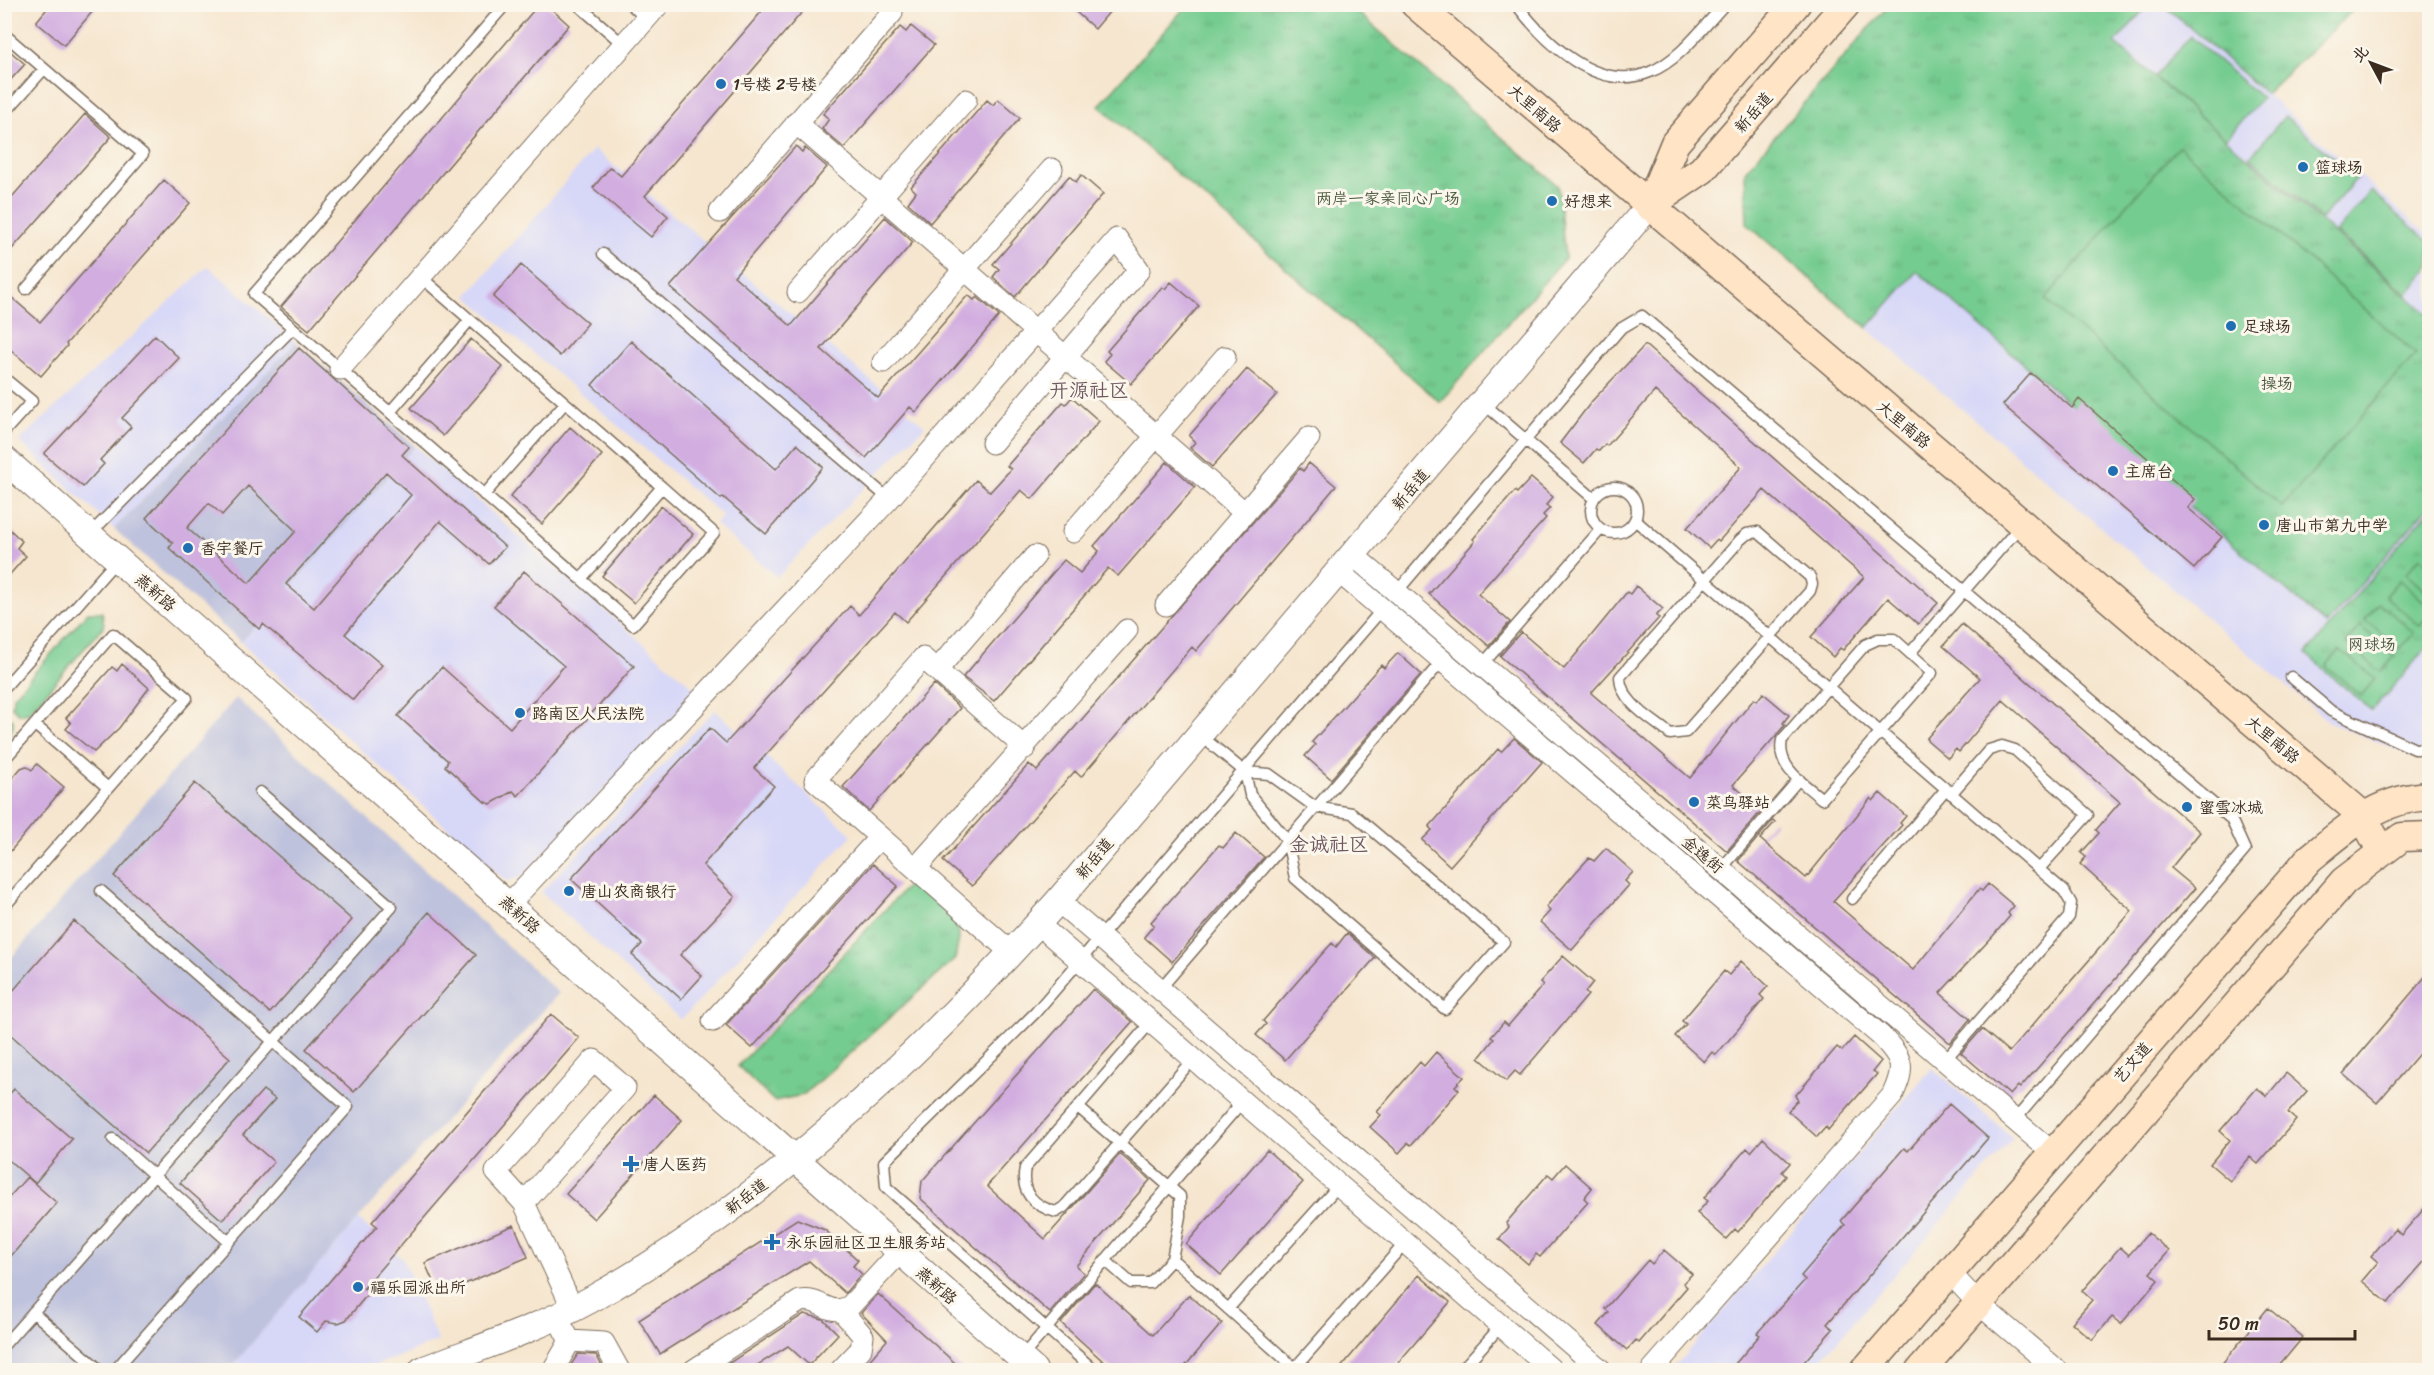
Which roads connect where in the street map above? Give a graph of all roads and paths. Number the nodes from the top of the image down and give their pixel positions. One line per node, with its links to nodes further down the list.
1 (506, 4): 27 (lane)
2 (577, 4): 12 (lane)
3 (630, 4): 9 (lane)
4 (1415, 4): 19 (main road, 大里南路)
5 (1516, 4): 6 (lane)
6 (1725, 4)
7 (1796, 4): 19 (main road, 新岳道)
8 (1846, 4): 19 (main road, 新岳道)
9 (653, 12): 12 (street)
10 (892, 14): 16 (street)
11 (4, 34): 13 (lane)
12 (624, 45): 23 (street)
13 (45, 69): 15 (lane); 24 (lane)
14 (966, 100): 18 (street)
15 (4, 114)
16 (796, 123): 18 (street); 20 (street)
17 (1052, 169): 22 (street)
18 (880, 197): 22 (street); 25 (street)
19 (1649, 206): 35 (street, 新岳道); 49 (main road, 大里南路)
20 (720, 212)
21 (603, 254): 46 (lane)
22 (963, 270): 28 (street); 31 (street)
23 (422, 278): 26 (lane); 32 (street)
24 (26, 289)
25 (798, 291)
26 (470, 320): 34 (lane); 36 (lane)
27 (293, 328): 32 (lane); 52 (lane)
28 (1036, 333): 30 (street); 30 (street); 46 (street)
29 (1225, 357): 38 (street)
30 (1065, 358): 38 (street); 41 (street)
31 (883, 362)
32 (340, 369): 36 (lane)
33 (4, 378): 37 (lane)
34 (565, 403): 43 (lane); 44 (lane)
35 (1482, 403): 40 (lane); 55 (street, 新岳道)
36 (390, 412): 44 (lane)
37 (4, 432)
38 (1156, 436): 47 (street); 51 (street)
39 (1309, 438): 47 (street)
40 (1526, 440): 45 (lane); 58 (lane); 59 (lane)
41 (992, 443)
42 (4, 459): 52 (street, 燕新路)
43 (662, 487): 56 (lane); 56 (lane)
44 (484, 495): 56 (lane)
45 (1593, 498): 48 (lane); 50 (lane)
46 (889, 499): 95 (street)
47 (1245, 513): 60 (street)
48 (1635, 520): 50 (lane); 57 (lane)
49 (2022, 525): 58 (lane); 84 (main road, 大里南路)
50 (1601, 529): 66 (lane)
51 (1073, 532)
52 (90, 534): 54 (street, 燕新路)
53 (1035, 556): 67 (street)
54 (118, 559): 70 (lane); 95 (street, 燕新路)
55 (1346, 564): 59 (street, 金逸街); 61 (street); 73 (street, 新岳道)
56 (581, 579)
57 (1704, 580): 63 (lane); 63 (lane); 63 (lane)
58 (1964, 591): 64 (lane); 109 (lane)
59 (1397, 592): 61 (lane); 66 (street, 金逸街)
60 (1166, 605)
61 (1382, 610): 65 (street); 77 (lane)
62 (1127, 630): 74 (street)
63 (1770, 637): 69 (lane)
64 (1910, 653): 69 (lane); 72 (lane)
65 (1442, 661): 83 (lane); 146 (street)
66 (1482, 665): 90 (street, 金逸街)
67 (937, 670): 74 (street); 86 (street)
68 (2292, 677): 75 (lane)
69 (1828, 687): 72 (lane); 78 (lane)
70 (4, 688)
71 (35, 725): 76 (lane); 79 (lane); 79 (lane)
72 (1881, 732): 78 (lane); 80 (lane)
73 (1200, 735): 77 (lane); 94 (street, 新岳道)
74 (1025, 748): 89 (street)
75 (2430, 749)
76 (4, 760)
77 (1245, 772): 83 (lane); 87 (lane); 98 (lane)
78 (1799, 779): 90 (lane)
79 (108, 788): 96 (lane)
80 (1949, 791): 91 (lane); 91 (lane); 93 (lane)
81 (260, 792): 104 (lane)
82 (2430, 796): 84 (main road, 艺文道)
83 (1316, 807): 87 (lane); 87 (lane)
84 (2362, 815): 88 (main road, 大里南路); 112 (main road, 艺文道)
85 (2430, 836): 88 (main road)
86 (880, 837): 89 (street); 102 (street)
87 (1287, 840): 101 (lane)
88 (2382, 852): 124 (main road)
89 (915, 868): 99 (street)
90 (1721, 869): 106 (street, 金逸街)
91 (2039, 869): 106 (lane)
92 (101, 891): 104 (lane)
93 (1852, 898)
94 (1058, 901): 97 (street, 新岳道); 98 (street)
95 (509, 904): 113 (street, 燕新路)
96 (4, 907)
97 (1038, 924): 99 (street, 新岳道); 100 (street)
98 (1100, 937): 100 (lane); 101 (street)
99 (1012, 953): 113 (street, 新岳道)
100 (1080, 961): 103 (street); 130 (lane)
101 (1160, 989): 145 (street)
102 (713, 1021)
103 (1151, 1022): 105 (street); 108 (lane)
104 (273, 1041): 114 (lane); 118 (lane)
105 (1193, 1059): 107 (street); 111 (lane)
106 (1945, 1060): 109 (street, 金逸街)
107 (1242, 1102): 115 (street); 116 (lane)
108 (1078, 1107): 111 (lane); 111 (lane)
109 (2015, 1120): 112 (street, 金逸街)
110 (113, 1139): 114 (lane)
111 (1119, 1143): 116 (lane)
112 (2053, 1153): 123 (main road, 艺文道)
113 (793, 1160): 120 (street, 燕新路); 128 (street, 新岳道)
114 (154, 1175): 118 (lane); 127 (lane)
115 (1339, 1185): 119 (street); 125 (lane)
116 (1169, 1186): 121 (lane); 122 (lane)
117 (524, 1203): 117 (street); 128 (street)
118 (229, 1242): 137 (lane)
119 (1405, 1243): 129 (street); 135 (lane)
120 (899, 1253): 126 (street); 133 (street, 燕新路)
121 (1172, 1259): 122 (lane); 125 (lane)
122 (1105, 1260): 130 (lane)
123 (1950, 1273): 124 (street); 147 (main road, 艺文道)
124 (1979, 1304): 148 (main road); 149 (street)
125 (1228, 1309): 135 (lane)
126 (842, 1311): 141 (street); 142 (street)
127 (33, 1312): 132 (lane); 136 (lane)
128 (565, 1313): 131 (street); 138 (street, 新岳道)
129 (1501, 1326): 134 (street); 144 (lane)
130 (1046, 1329): 133 (lane); 143 (lane)
131 (570, 1341): 139 (street); 140 (street)
132 (4, 1345)
133 (1027, 1364)
134 (1545, 1368)
135 (1295, 1370)
136 (100, 1371)
137 (115, 1371)
138 (422, 1371)
139 (553, 1371)
140 (619, 1371)
141 (694, 1371)
142 (841, 1371)
143 (1094, 1371)
144 (1461, 1371)
145 (1600, 1371)
146 (1652, 1371)
147 (1865, 1371)
148 (1921, 1371)
149 (2057, 1371)

